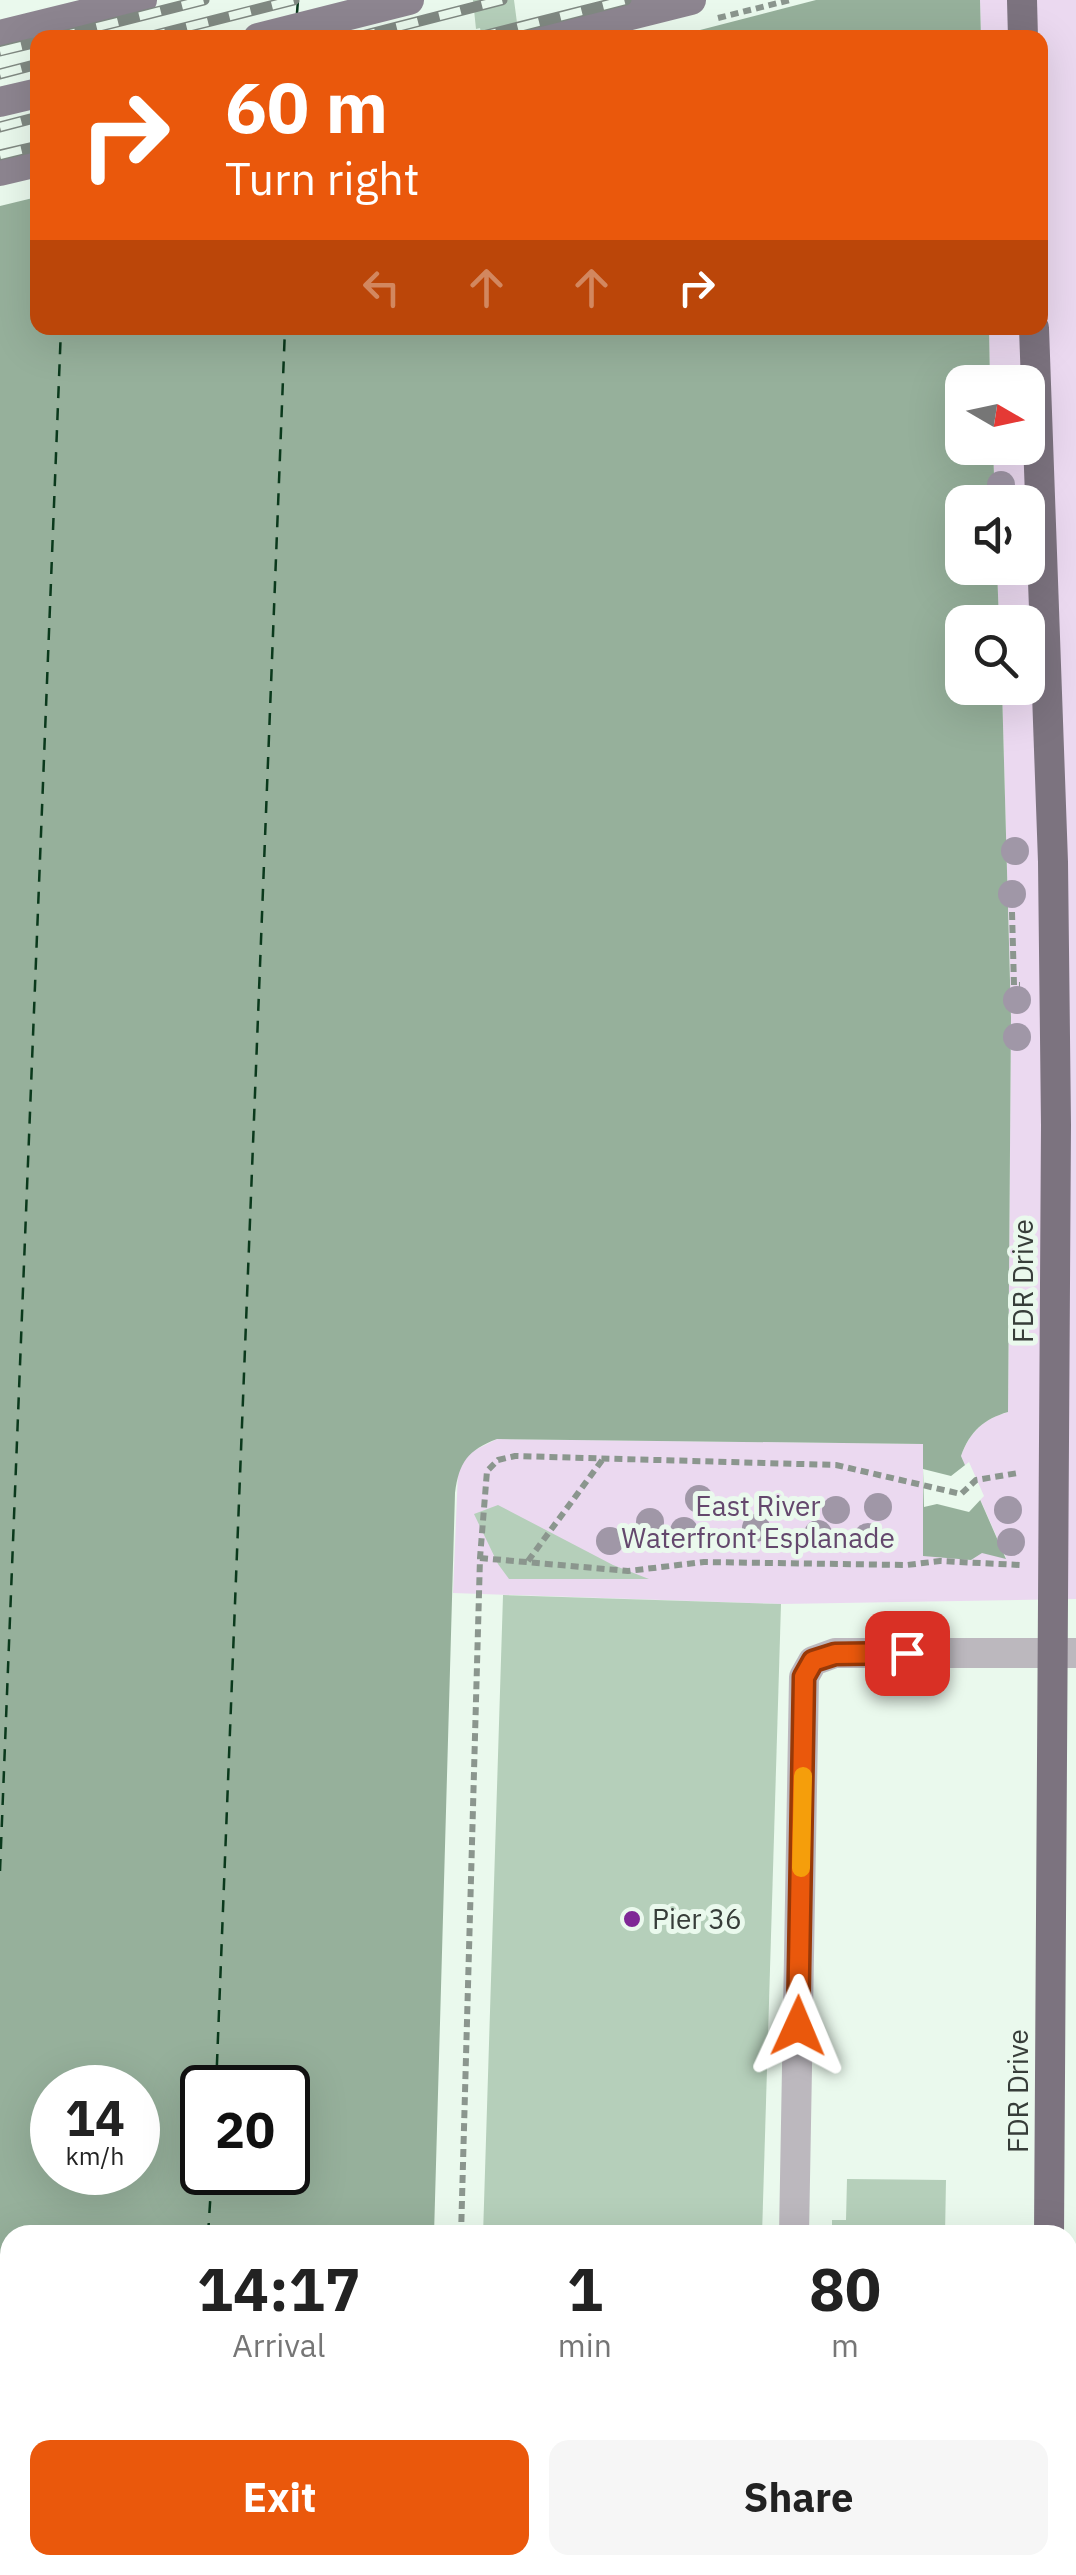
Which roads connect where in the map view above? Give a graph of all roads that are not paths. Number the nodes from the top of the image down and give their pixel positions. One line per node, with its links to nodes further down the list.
1 (142, 0): 8 (main road)
2 (408, 0): 5 (main road)
3 (691, 0): 6 (main road)
4 (1022, 0): 7 (highway)
5 (290, 30)
6 (572, 30)
7 (1023, 30)
8 (0, 35)
9 (30, 94): 10 (main road)
10 (0, 102)
11 (30, 164): 12 (main road)
12 (0, 171)
13 (1034, 335): 16 (highway, FDR Drive)
14 (1076, 1653): 15 (lane)
15 (794, 2225)
16 (1049, 2225)

